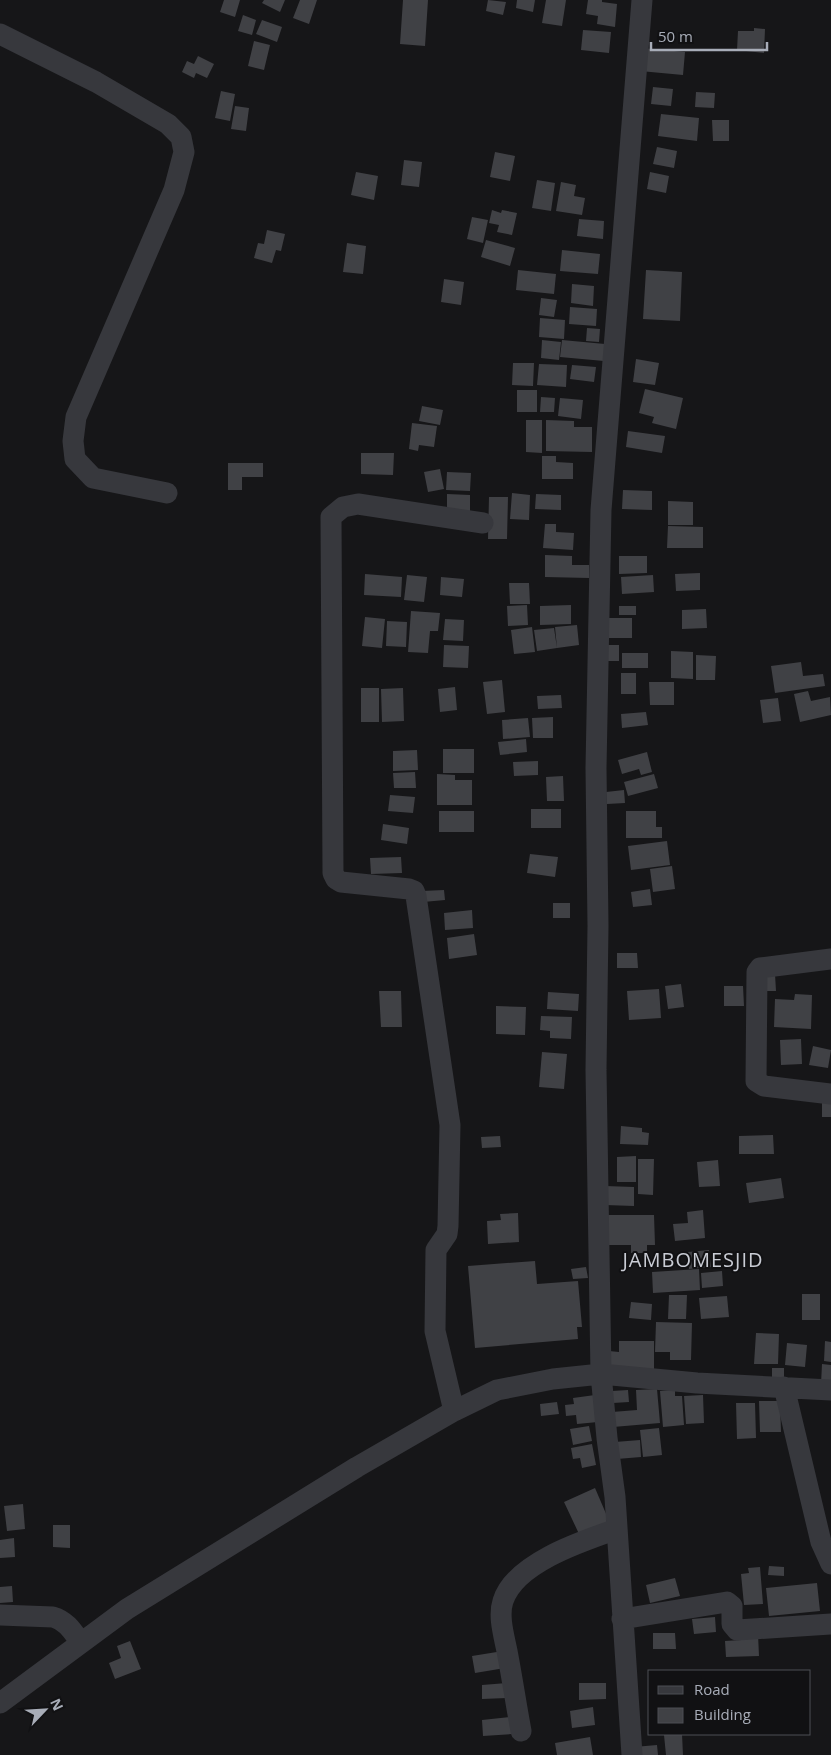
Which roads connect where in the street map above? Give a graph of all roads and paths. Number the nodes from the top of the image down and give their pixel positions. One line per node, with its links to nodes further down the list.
1 (640, 0): 7 (street)
2 (0, 34): 3 (street)
3 (167, 493)
4 (483, 523): 10 (street)
5 (831, 960): 6 (street)
6 (831, 1094)
7 (601, 1374): 8 (street); 10 (street); 11 (street)
8 (784, 1387): 9 (street); 12 (street)
9 (831, 1390)
10 (454, 1411): 16 (street)
11 (616, 1529): 14 (street); 18 (street)
12 (831, 1564)
13 (0, 1616): 16 (street)
14 (622, 1619): 15 (street); 19 (street)
15 (831, 1624)
16 (81, 1643): 17 (street)
17 (0, 1703)
18 (521, 1731)
19 (632, 1755)

